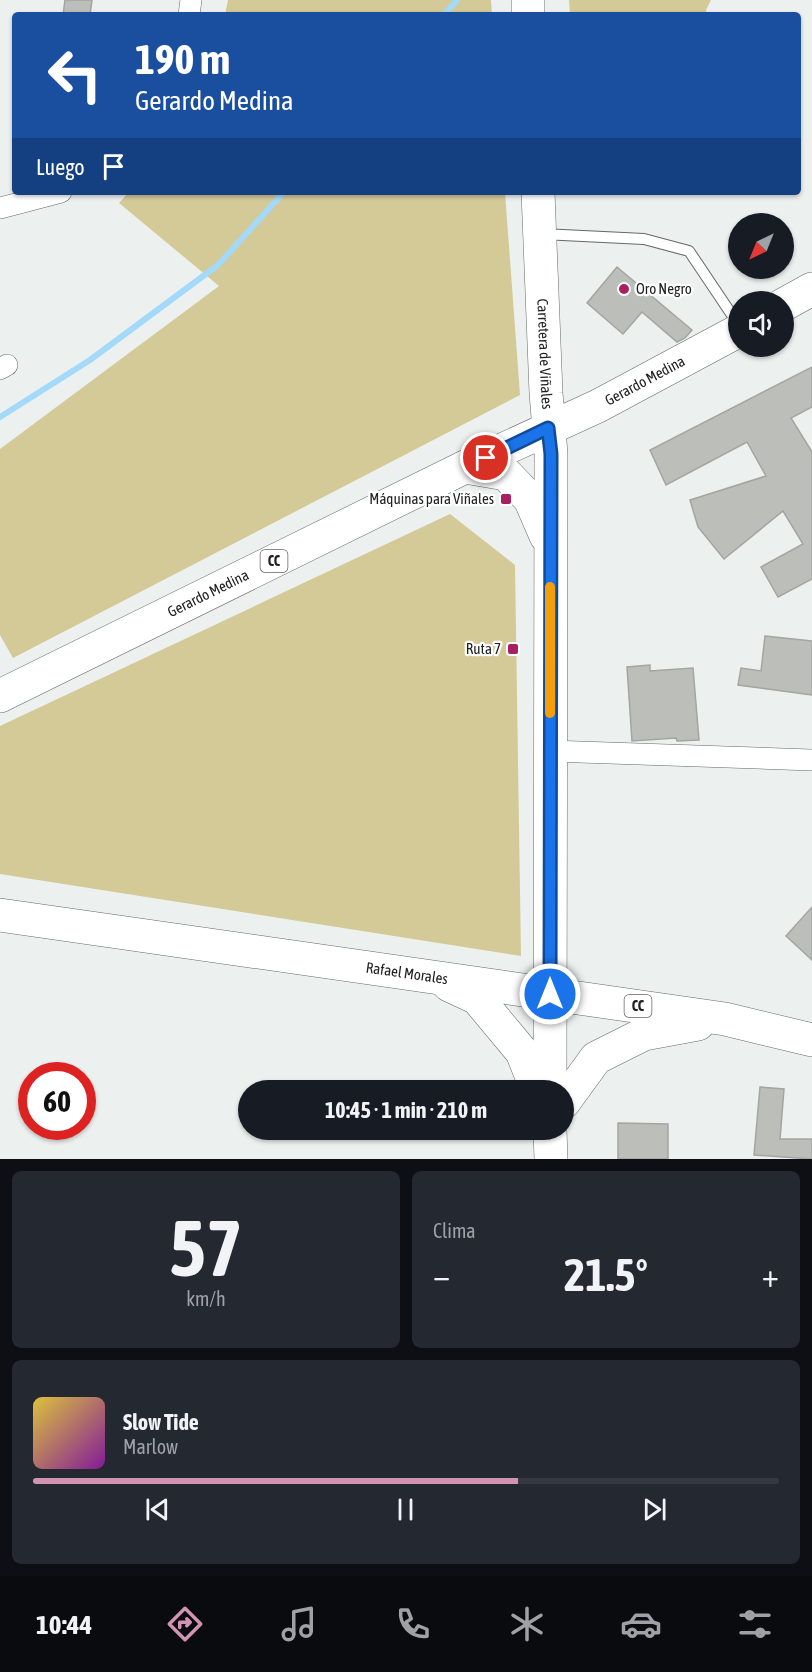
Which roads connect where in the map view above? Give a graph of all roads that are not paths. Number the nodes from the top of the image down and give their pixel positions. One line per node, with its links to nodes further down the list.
1 (50, 195): 3 (street)
2 (538, 195): 4 (main road, Carretera de Viñales)
3 (0, 208)
4 (540, 234): 7 (lane); 9 (main road, Carretera de Viñales)
5 (812, 289): 6 (main road)
6 (794, 299)
7 (728, 309)
8 (728, 336): 9 (main road, Gerardo Medina / CC)
9 (548, 428): 10 (main road, Gerardo Medina / CC); 11 (main road, Carretera de Viñales)
10 (465, 467): 11 (main road); 12 (main road, Gerardo Medina / CC)
11 (550, 546): 13 (main road, Carretera de Viñales)
12 (0, 696)
13 (550, 751): 14 (street); 17 (main road, Carretera de Viñales)
14 (812, 760)
15 (0, 915): 16 (main road, Rafael Morales / CC)
16 (428, 976): 17 (main road, Rafael Morales / CC); 20 (main road)
17 (550, 994): 18 (main road, Rafael Morales / CC); 21 (main road, Carretera de Viñales)
18 (725, 1019): 19 (main road, Rafael Morales / CC); 22 (main road)
19 (812, 1040)
20 (533, 1080)
21 (550, 1080)
22 (574, 1089)
23 (550, 1140): 24 (main road)
24 (551, 1159)

